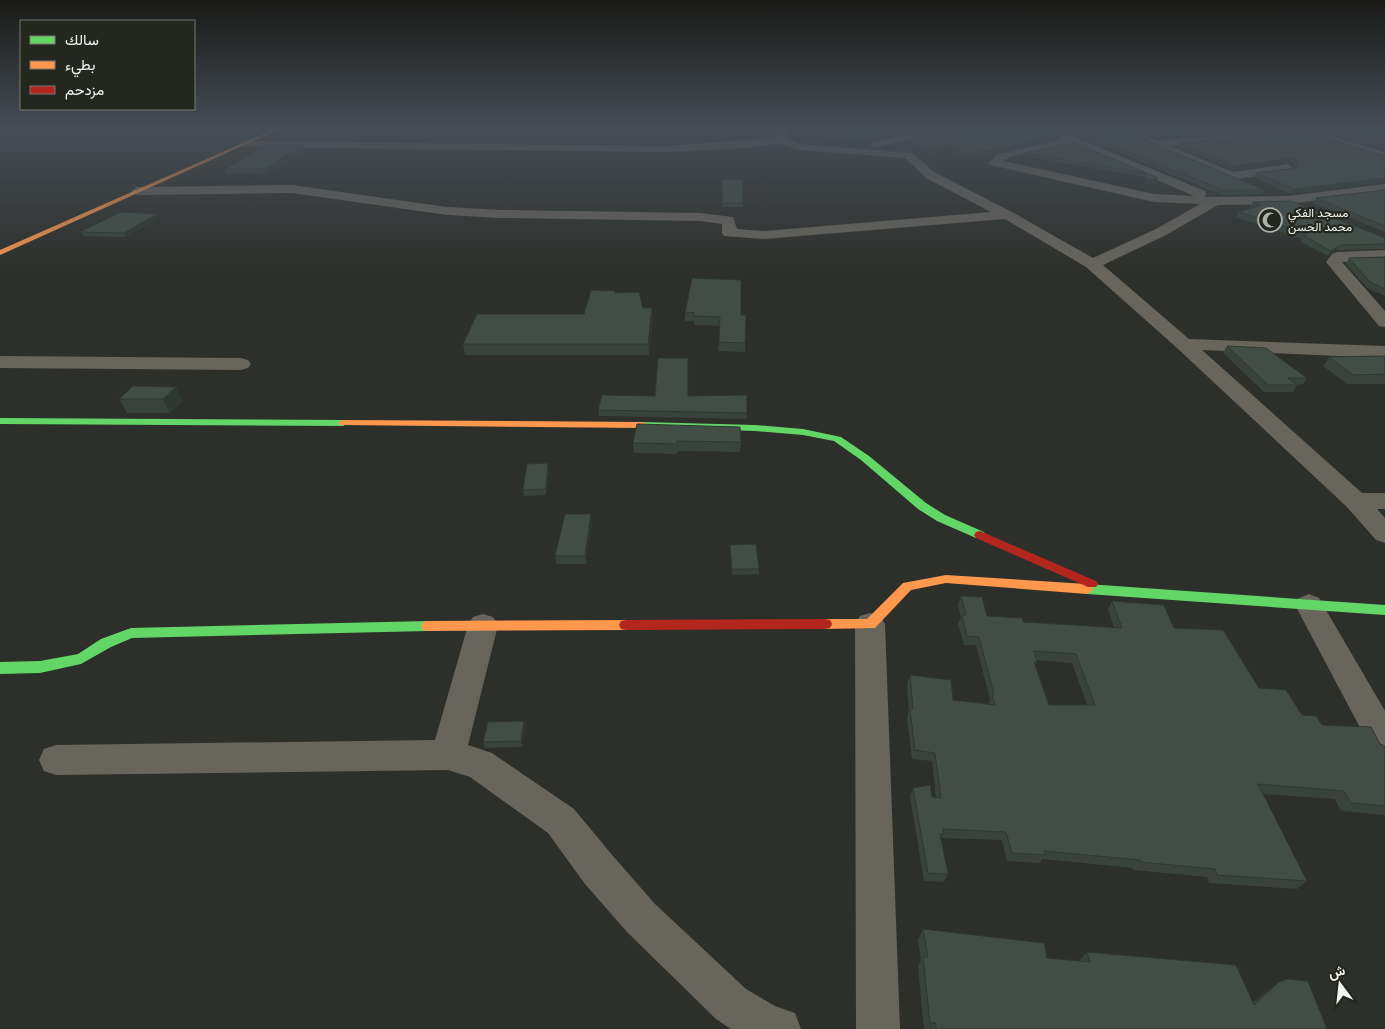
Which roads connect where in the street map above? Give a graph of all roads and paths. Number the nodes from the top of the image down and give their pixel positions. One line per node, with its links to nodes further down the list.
1 (169, 177): 7 (street)
2 (935, 177): 11 (street)
3 (1059, 177): 9 (street)
4 (1160, 177): 9 (street)
5 (1234, 177): 8 (street)
6 (1385, 188): 8 (street)
7 (137, 191): 11 (street); 12 (street)
8 (1288, 200): 9 (street); 10 (street)
9 (1215, 201): 14 (street)
10 (1315, 210)
11 (1007, 215): 14 (street)
12 (0, 253)
13 (1385, 255): 15 (street)
14 (1092, 264): 16 (street)
15 (1385, 322)
16 (1184, 344): 17 (street); 22 (street)
17 (1385, 352)
18 (0, 362): 19 (street)
19 (240, 364)
20 (0, 421): 24 (street)
21 (1385, 500): 22 (street)
22 (1356, 501): 23 (street)
23 (1385, 534)
24 (1103, 590): 25 (street); 27 (street)
25 (1309, 605): 26 (street); 30 (street)
26 (1385, 610)
27 (870, 624): 28 (street); 34 (street)
28 (483, 625): 29 (street); 31 (street)
29 (0, 668)
30 (1385, 742)
31 (448, 756): 32 (street); 33 (street)
32 (56, 760)
33 (779, 1029)
34 (878, 1029)

